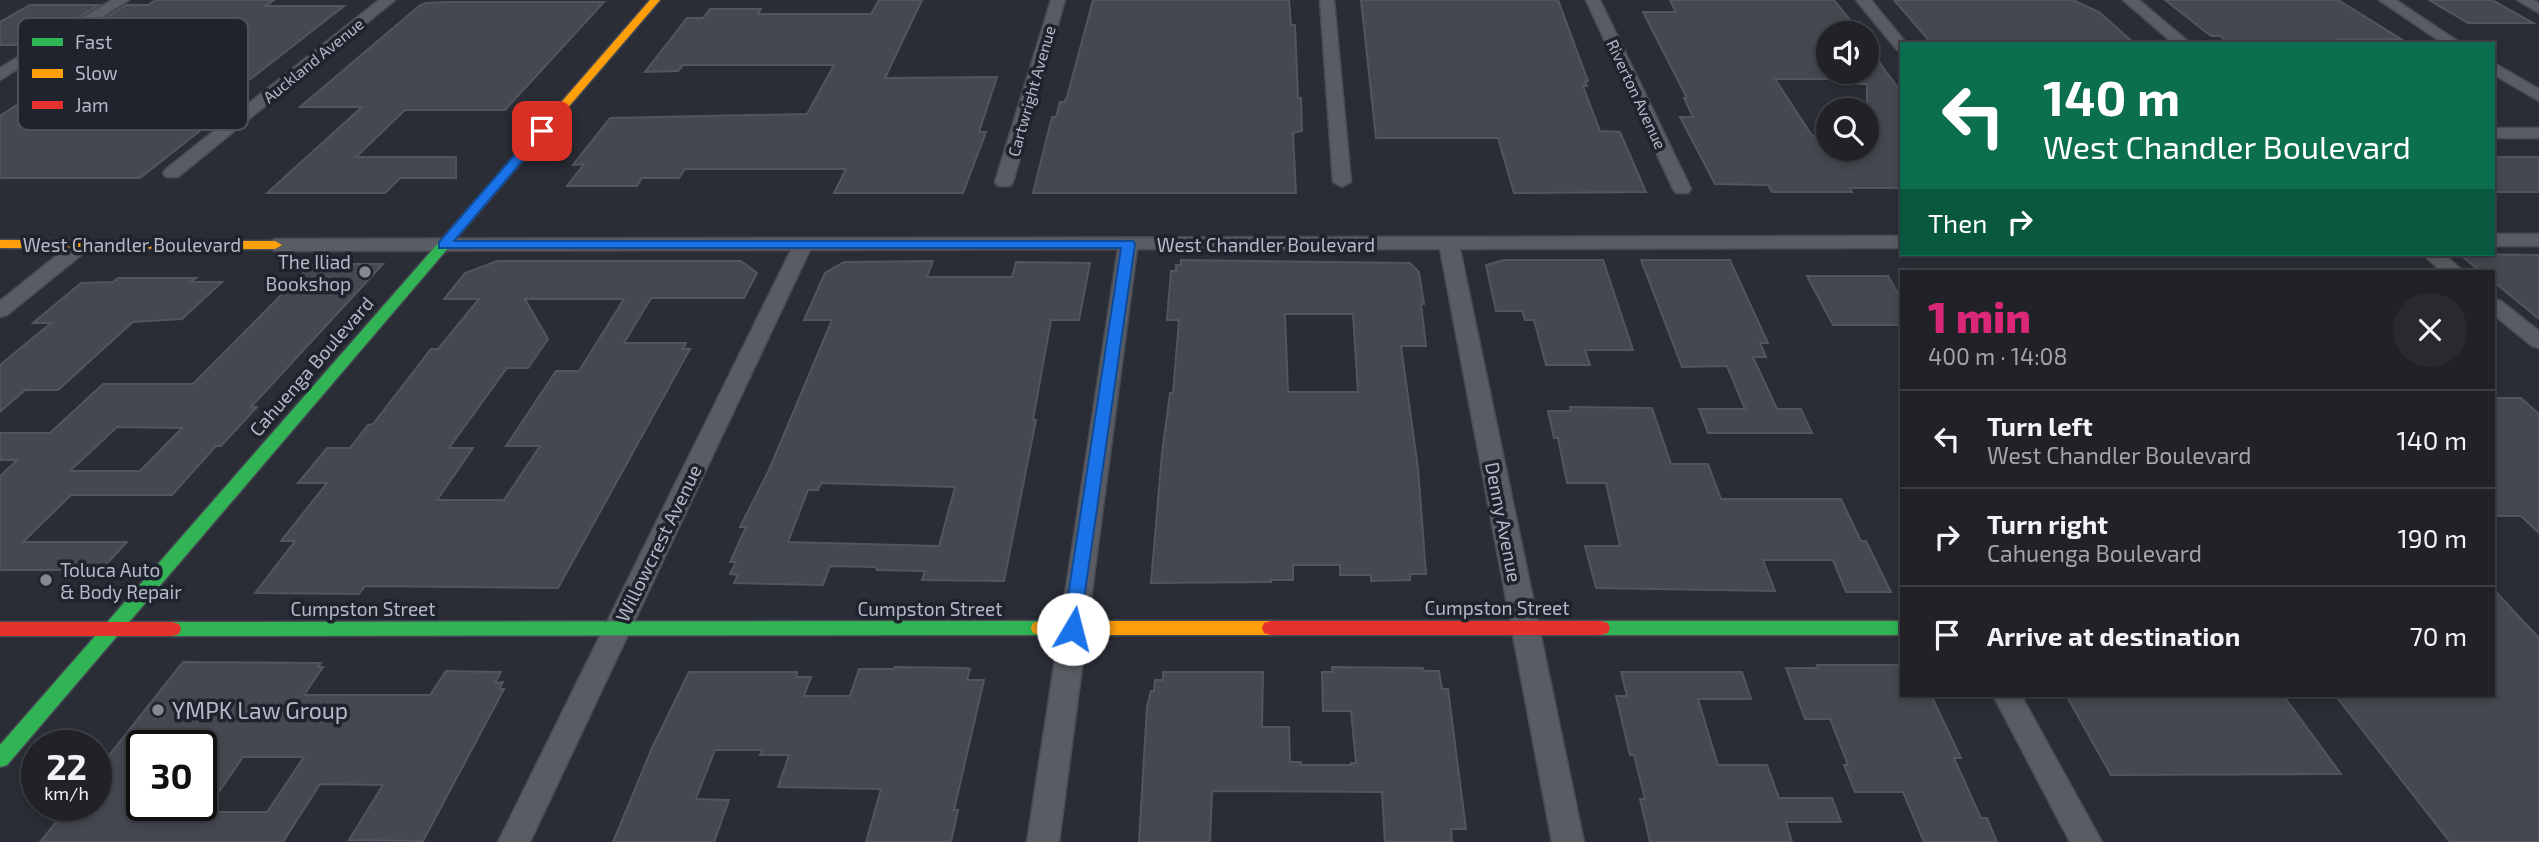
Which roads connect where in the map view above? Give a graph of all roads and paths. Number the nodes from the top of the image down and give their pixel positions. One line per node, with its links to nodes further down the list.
1 (122, 0): 12 (street)
2 (388, 0): 20 (street, Auckland Avenue)
3 (655, 0): 36 (street, Cahuenga Boulevard)
4 (1058, 0): 25 (street, Cartwright Avenue)
5 (1327, 0): 26 (street)
6 (1593, 0): 27 (street, Riverton Avenue)
7 (1863, 0): 15 (street)
8 (2130, 0): 13 (street)
9 (2386, 0): 14 (street)
10 (2524, 0): 11 (street)
11 (2539, 9)
12 (93, 18)
13 (2182, 42)
14 (2452, 42)
15 (1900, 45)
16 (18, 64): 18 (street)
17 (2495, 69): 19 (street)
18 (0, 75)
19 (2539, 96)
20 (248, 112)
21 (226, 130): 24 (street, Auckland Avenue)
22 (2495, 133): 23 (street)
23 (2539, 133)
24 (172, 173)
25 (1004, 181)
26 (1342, 182)
27 (1682, 189)
28 (2495, 240): 29 (street)
29 (2539, 240)
30 (1900, 242): 31 (street, West Chandler Boulevard)
31 (1449, 243): 34 (street, West Chandler Boulevard); 43 (street, Denny Avenue)
32 (0, 244): 33 (street, West Chandler Boulevard)
33 (83, 244): 35 (street, West Chandler Boulevard); 41 (street)
34 (1128, 244): 37 (street, West Chandler Boulevard); 48 (street)
35 (275, 245): 36 (street, West Chandler Boulevard)
36 (443, 245): 37 (street, West Chandler Boulevard); 46 (street, Cahuenga Boulevard)
37 (803, 245): 47 (street, Willowcrest Avenue)
38 (2434, 256): 39 (street)
39 (2452, 270)
40 (2495, 305): 42 (street)
41 (0, 312)
42 (2539, 342)
43 (1525, 628): 44 (street, Cumpston Street); 48 (street, Cumpston Street); 53 (street, Denny Avenue)
44 (1900, 628)
45 (0, 629): 46 (street, Cumpston Street)
46 (112, 629): 47 (street, Cumpston Street); 50 (street, Cahuenga Boulevard)
47 (617, 629): 48 (street, Cumpston Street); 51 (street, Willowcrest Avenue)
48 (1073, 629): 52 (street)
49 (2008, 697): 54 (street)
50 (0, 759)
51 (514, 842)
52 (1043, 842)
53 (1567, 842)
54 (2087, 842)

